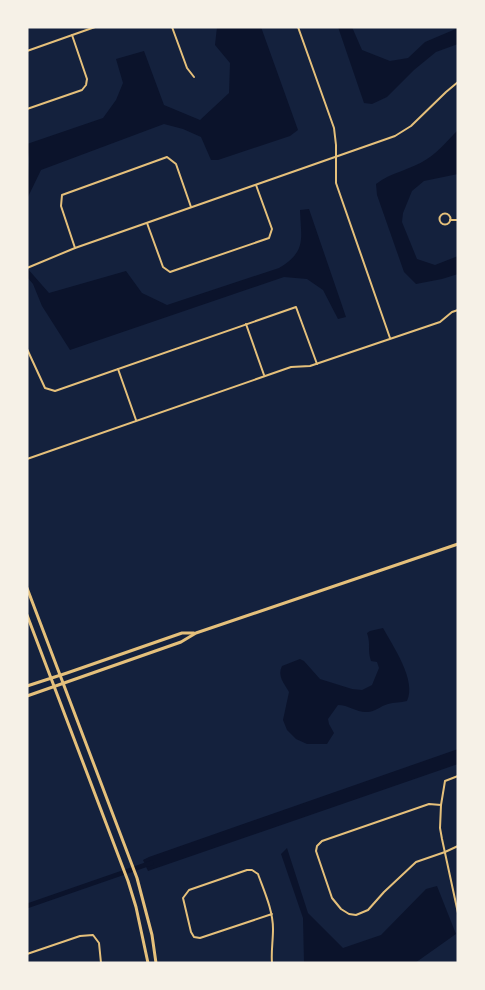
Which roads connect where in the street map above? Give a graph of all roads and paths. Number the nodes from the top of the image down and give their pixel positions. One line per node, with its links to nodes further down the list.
1 (95, 27): 4 (street)
2 (172, 27): 6 (street)
3 (298, 27): 9 (street)
4 (72, 35): 5 (street); 8 (street)
5 (27, 51)
6 (194, 77)
7 (458, 82): 9 (street)
8 (27, 109)
9 (336, 157): 10 (street); 19 (street)
10 (256, 185): 11 (street); 14 (street)
11 (191, 207): 14 (street); 15 (street)
12 (450, 220): 13 (street)
13 (458, 220)
14 (147, 223): 15 (street)
15 (75, 248): 16 (street)
16 (28, 267)
17 (458, 310): 19 (street)
18 (246, 324): 21 (street); 22 (street); 23 (street)
19 (390, 338): 21 (street)
20 (27, 350): 22 (street)
21 (317, 364): 23 (street)
22 (118, 369): 24 (street)
23 (265, 376): 24 (street)
24 (136, 421): 25 (street)
25 (27, 459)
26 (458, 548): 29 (main road)
27 (27, 588): 30 (main road)
28 (27, 615): 31 (main road)
29 (196, 633): 30 (main road); 32 (main road)
30 (60, 676): 31 (main road); 32 (main road)
31 (51, 678): 33 (main road); 34 (main road)
32 (62, 683): 34 (main road); 45 (main road)
33 (27, 686)
34 (54, 686): 35 (main road); 44 (main road)
35 (27, 696)
36 (458, 776): 37 (street)
37 (441, 805): 39 (street); 39 (street)
38 (458, 846): 39 (street)
39 (445, 852): 40 (street)
40 (458, 913)
41 (272, 914): 41 (street); 46 (street)
42 (27, 954): 43 (street)
43 (101, 963)
44 (148, 963)
45 (156, 963)
46 (272, 963)

